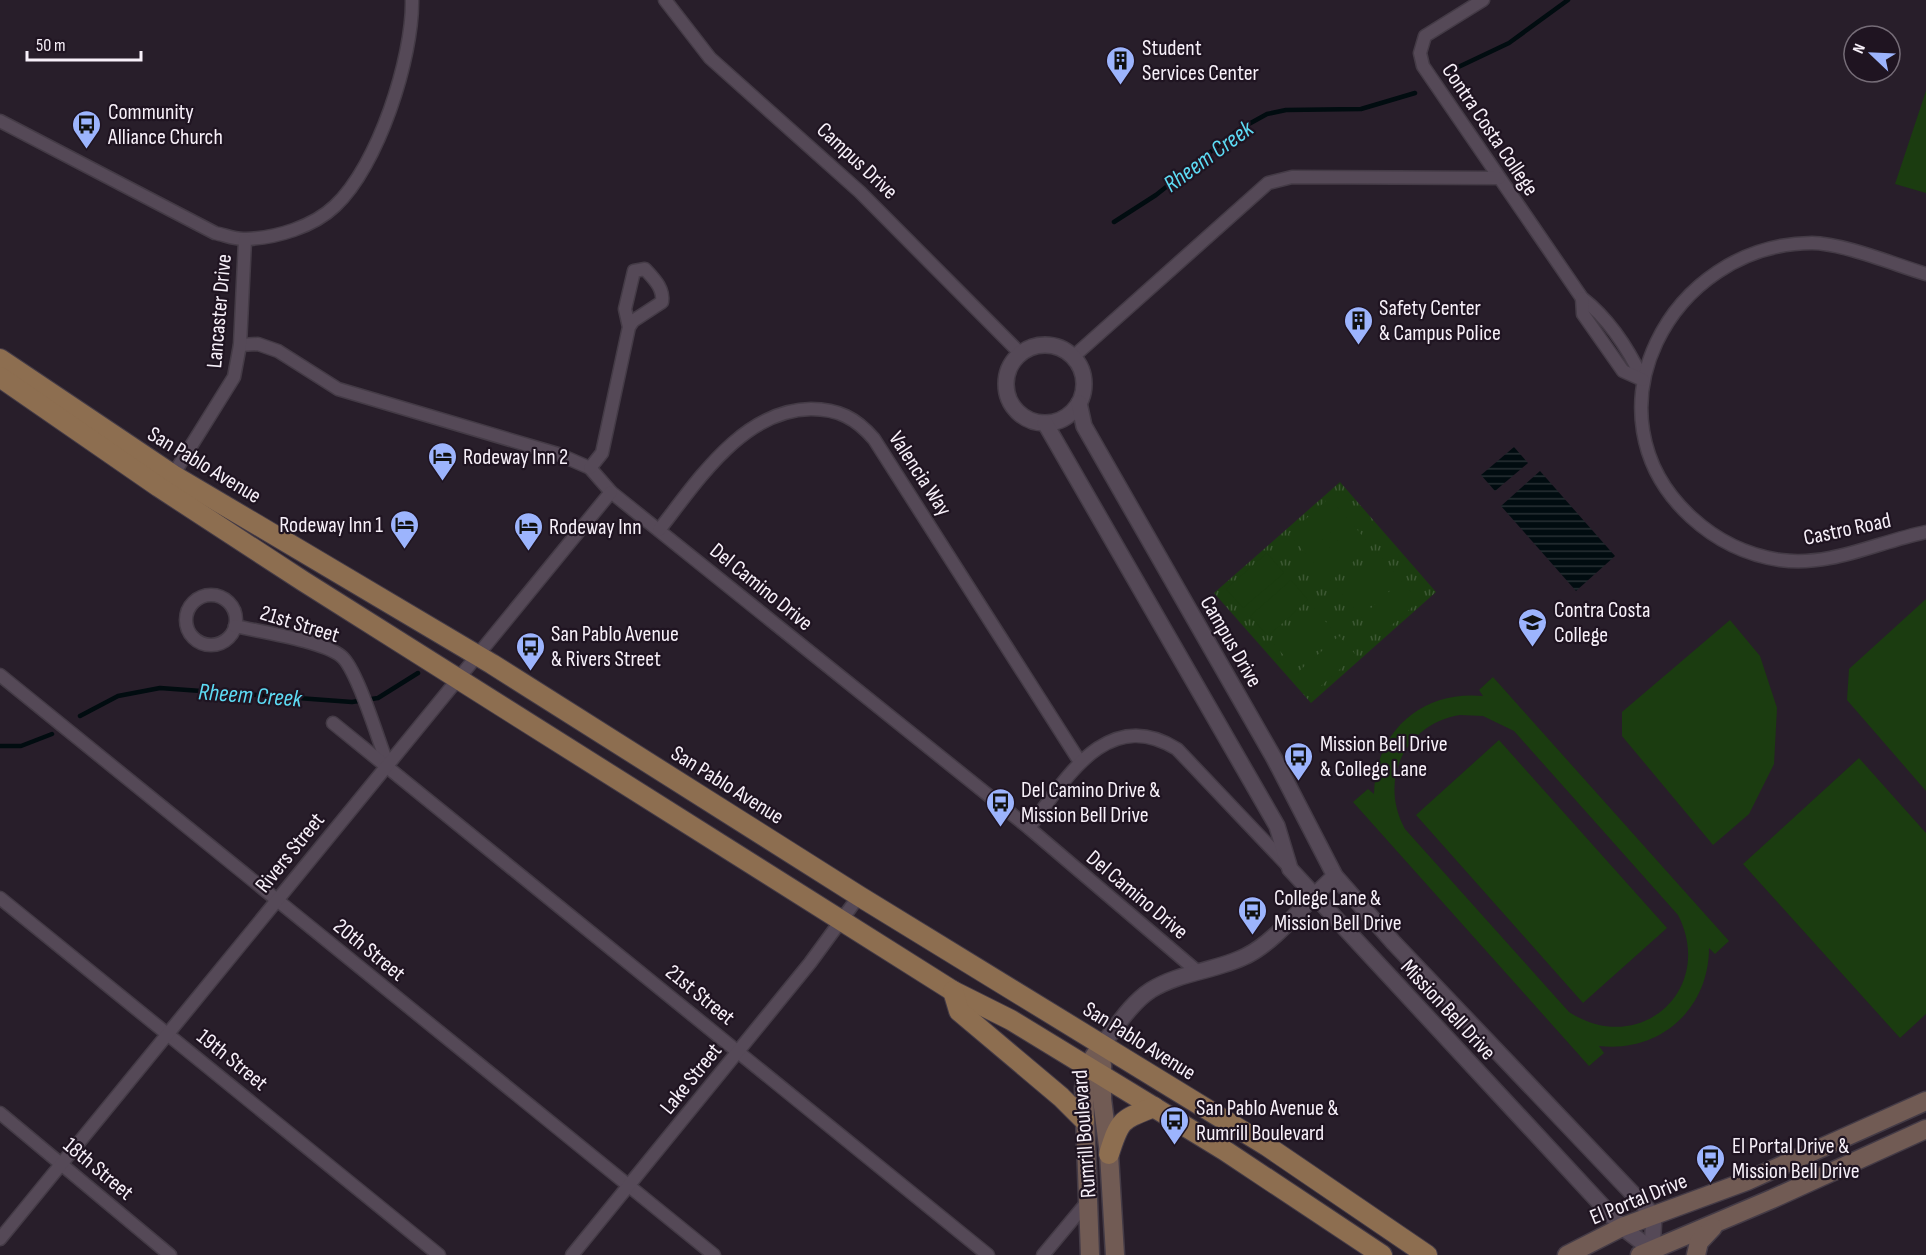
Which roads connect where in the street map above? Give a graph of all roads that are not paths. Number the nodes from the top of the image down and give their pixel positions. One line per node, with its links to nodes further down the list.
1 (412, 0): 6 (street, Lancaster Drive)
2 (665, 0): 10 (street, Campus Drive)
3 (1483, 0): 5 (street, Contra Costa College)
4 (0, 121): 6 (street)
5 (1499, 177): 11 (street); 14 (street, Contra Costa College)
6 (245, 240): 9 (street, Lancaster Drive)
7 (1926, 274): 14 (street)
8 (629, 327): 8 (street); 17 (street)
9 (240, 345): 17 (street, Del Camino Drive); 18 (street, Lancaster Drive)
10 (1021, 354): 11 (street); 16 (street)
11 (1073, 357): 15 (street)
12 (0, 359): 18 (main road, San Pablo Avenue)
13 (0, 377): 25 (main road, San Pablo Avenue)
14 (1643, 380): 21 (street, Castro Road)
15 (1079, 403): 16 (street); 31 (street, Campus Drive)
16 (1045, 423): 30 (street)
17 (590, 468): 19 (street, Del Camino Drive)
18 (173, 475): 23 (main road, San Pablo Avenue)
19 (611, 492): 20 (street, Del Camino Drive); 23 (street, Rivers Street)
20 (659, 530): 27 (street, Valencia Way); 29 (street, Del Camino Drive)
21 (1926, 532)
22 (236, 626): 22 (street, 21st Street); 28 (street, 21st Street)
23 (478, 655): 25 (street, Rivers Street); 33 (main road, San Pablo Avenue)
24 (0, 675): 35 (street, 20th Street)
25 (458, 680): 28 (street, Rivers Street); 36 (main road, San Pablo Avenue)
26 (333, 723): 28 (street, 21st Street)
27 (1080, 762): 29 (street, Mission Bell Drive); 30 (street, Mission Bell Drive)
28 (388, 765): 35 (street, Rivers Street); 41 (street, 21st Street)
29 (1029, 828): 37 (street, Del Camino Drive)
30 (1290, 869): 32 (street, Mission Bell Drive)
31 (1335, 876): 32 (street); 52 (street, Mission Bell Drive)
32 (1312, 895): 37 (street); 54 (street, Mission Bell Drive)
33 (859, 896): 36 (street, Lake Street); 40 (main road, San Pablo Avenue)
34 (0, 898): 39 (street, 19th Street)
35 (277, 901): 39 (street, Rivers Street); 50 (street, 20th Street)
36 (843, 920): 38 (main road, San Pablo Avenue); 41 (street, Lake Street)
37 (1198, 972): 40 (street)
38 (953, 991): 42 (main road, San Pablo Avenue); 46 (main road)
39 (168, 1034): 49 (street, Rivers Street); 59 (street, 19th Street)
40 (1102, 1045): 42 (main road, Rumrill Boulevard); 57 (main road, San Pablo Avenue)
41 (738, 1052): 50 (street, Lake Street); 62 (street, 21st Street)
42 (1095, 1071): 44 (main road, San Pablo Avenue); 46 (main road, Rumrill Boulevard); 48 (main road, Rumrill Boulevard)
43 (1926, 1101): 52 (main road, El Portal Drive)
44 (1154, 1107): 48 (main road); 66 (main road, San Pablo Avenue)
45 (0, 1113): 49 (street, 18th Street)
46 (1084, 1120): 51 (main road, Rumrill Boulevard)
47 (1926, 1129): 53 (main road)
48 (1109, 1154): 65 (main road, Rumrill Boulevard)
49 (62, 1164): 55 (street, Rivers Street); 58 (street, 18th Street)
50 (630, 1184): 60 (street, Lake Street); 61 (street, 20th Street)
51 (1088, 1201): 63 (street); 64 (main road, Rumrill Boulevard)
52 (1654, 1216): 54 (main road, El Portal Drive); 56 (street)
53 (1719, 1222): 56 (main road); 68 (main road)
54 (1622, 1227): 56 (street, Mission Bell Drive); 67 (main road, El Portal Drive)
55 (0, 1239)
56 (1650, 1253)
57 (1426, 1254)
58 (170, 1255)
59 (439, 1255)
60 (572, 1255)
61 (714, 1255)
62 (988, 1255)
63 (1043, 1255)
64 (1090, 1255)
65 (1114, 1255)
66 (1382, 1255)
67 (1567, 1255)
68 (1696, 1255)

